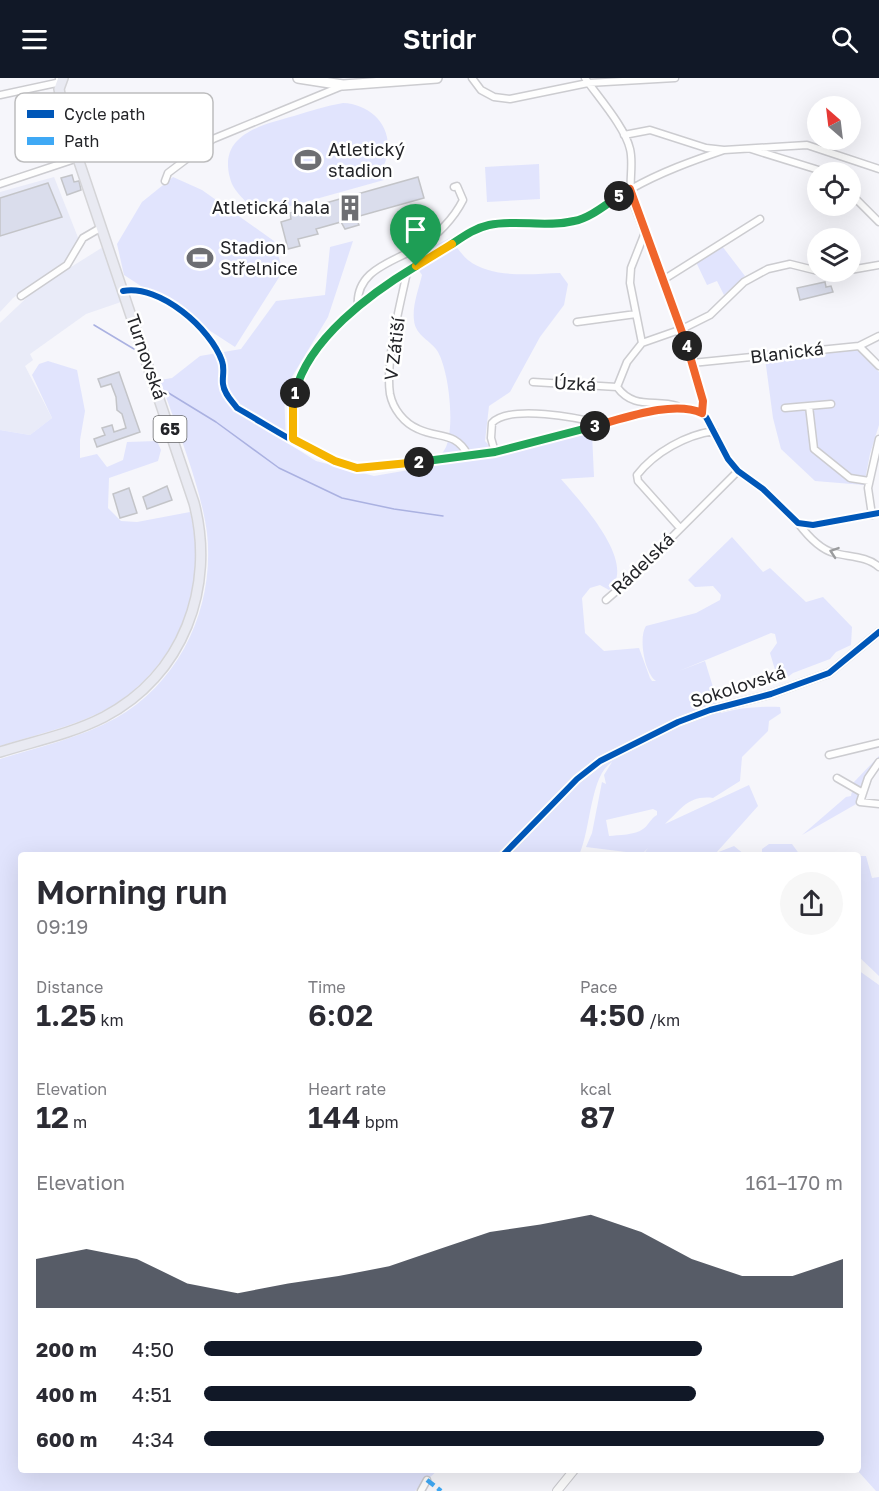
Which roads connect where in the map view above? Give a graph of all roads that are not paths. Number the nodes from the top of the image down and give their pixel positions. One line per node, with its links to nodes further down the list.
1 (298, 78): 7 (main road)
2 (434, 78): 7 (main road)
3 (472, 78): 6 (street)
4 (675, 78): 6 (street)
5 (61, 79): 8 (street)
6 (586, 81): 9 (street)
7 (343, 85): 10 (street)
8 (0, 95)
9 (624, 135): 12 (street); 21 (street)
10 (213, 139)
11 (746, 147): 12 (street); 16 (street); 17 (street)
12 (724, 150): 21 (street)
13 (66, 162): 19 (street)
14 (79, 162): 25 (main road, Turnovská / 65)
15 (183, 162): 18 (street)
16 (807, 166)
17 (879, 169)
18 (165, 181)
19 (0, 184)
20 (454, 187): 34 (street)
21 (630, 189): 26 (street); 30 (street)
22 (861, 204): 24 (street)
23 (760, 219): 31 (street)
24 (879, 222)
25 (102, 227): 32 (main road, Turnovská / 65); 33 (street)
26 (644, 235): 31 (street); 35 (street)
27 (879, 265): 29 (street)
28 (807, 268): 37 (street)
29 (861, 268)
30 (407, 271): 34 (street); 55 (street, V Zátiší)
31 (663, 279): 37 (street)
32 (123, 291): 52 (street); 65 (main road, Turnovská / 65)
33 (21, 296)
34 (358, 308): 52 (street)
35 (636, 314): 36 (street); 39 (street)
36 (577, 322)
37 (682, 329): 39 (street); 41 (street)
38 (879, 336): 40 (street, Blanická)
39 (642, 343): 44 (street)
40 (859, 346): 41 (street, Blanická); 42 (street)
41 (692, 363): 49 (street)
42 (879, 366)
43 (533, 382): 44 (street, Úzká)
44 (616, 387): 47 (street)
45 (831, 404): 46 (street)
46 (809, 406): 48 (street); 57 (street)
47 (683, 408): 49 (street); 50 (street)
48 (785, 408)
49 (702, 413): 51 (street)
50 (603, 424): 54 (street); 54 (street)
51 (714, 431): 56 (street); 60 (street, Rádelská)
52 (293, 439): 55 (street)
53 (879, 440): 57 (street)
54 (495, 452): 55 (street)
55 (468, 455)
56 (738, 471): 59 (street); 60 (street, Rádelská)
57 (869, 481): 58 (street)
58 (876, 514): 59 (street)
59 (798, 523): 61 (street, one-way to 59)
60 (680, 528): 62 (street, Rádelská)
61 (879, 567)
62 (606, 600)
63 (879, 632): 71 (street, Sokolovská)
64 (879, 743): 66 (street)
65 (0, 752)
66 (829, 755)
67 (879, 762): 69 (street)
68 (837, 778): 69 (street)
69 (863, 793): 70 (street)
70 (879, 804)
71 (506, 852)
72 (572, 1473): 75 (street)
73 (427, 1480): 74 (street)
74 (421, 1491)
75 (557, 1491)

